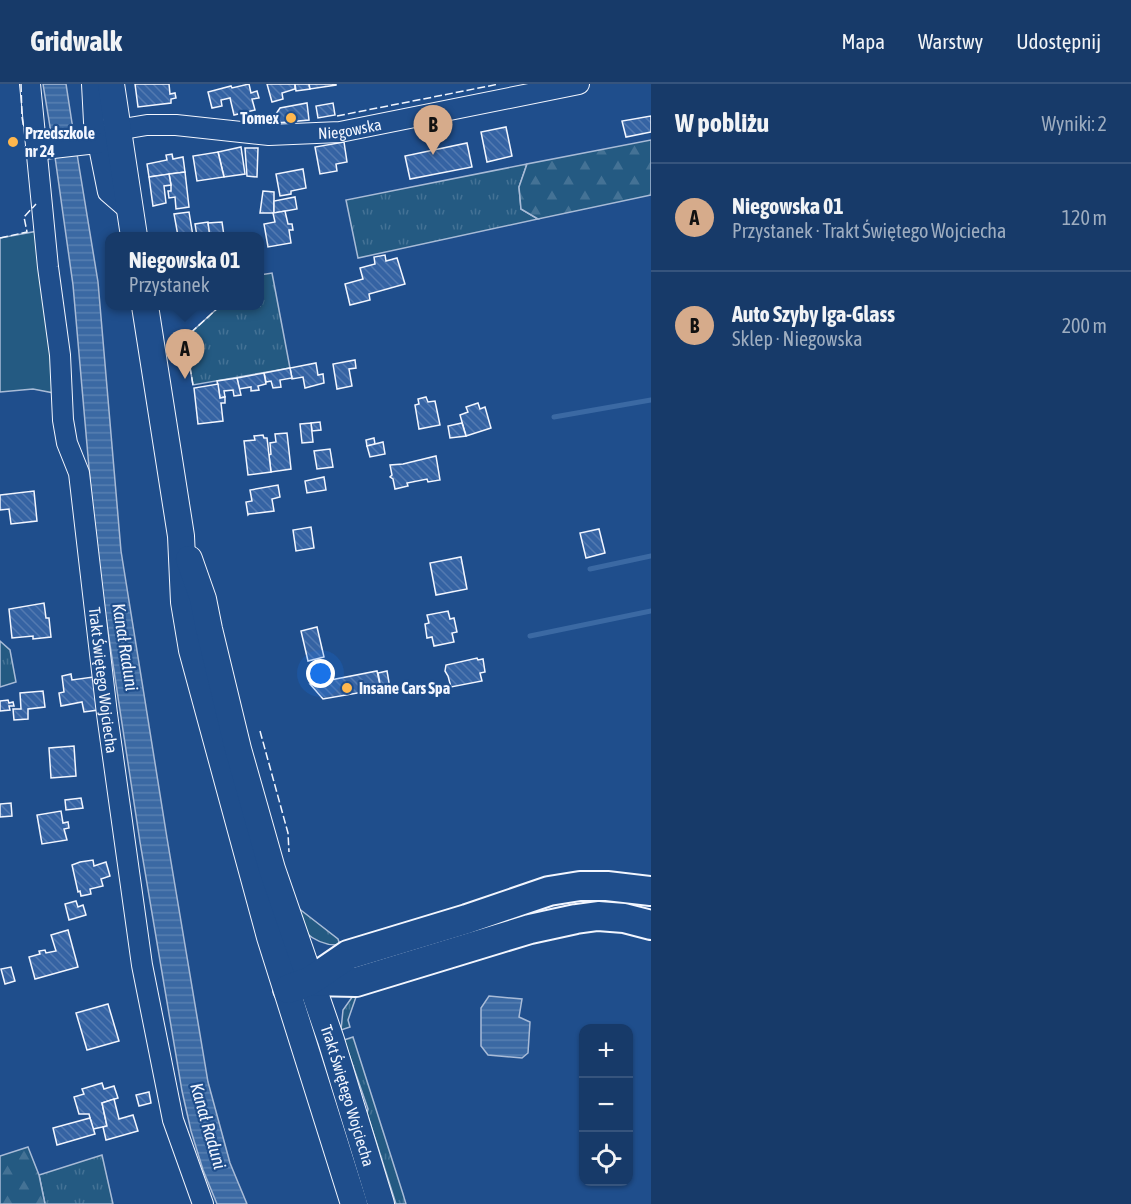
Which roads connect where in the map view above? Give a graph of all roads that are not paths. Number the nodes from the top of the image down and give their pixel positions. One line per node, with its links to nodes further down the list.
1 (30, 84): 6 (street, Trakt Świętego Wojciecha)
2 (92, 84): 5 (street)
3 (111, 84): 5 (main road)
4 (579, 84): 5 (street, Niegowska)
5 (98, 139): 6 (street); 7 (main road)
6 (42, 149): 13 (street, Trakt Świętego Wojciecha)
7 (133, 232)
8 (146, 310): 12 (main road, Trakt Świętego Wojciecha)
9 (651, 891): 11 (highway)
10 (651, 925): 11 (highway)
11 (400, 953): 12 (highway)
12 (299, 985): 14 (main road, Trakt Świętego Wojciecha); 15 (main road, Trakt Świętego Wojciecha)
13 (203, 1204)
14 (352, 1204)
15 (381, 1204)

